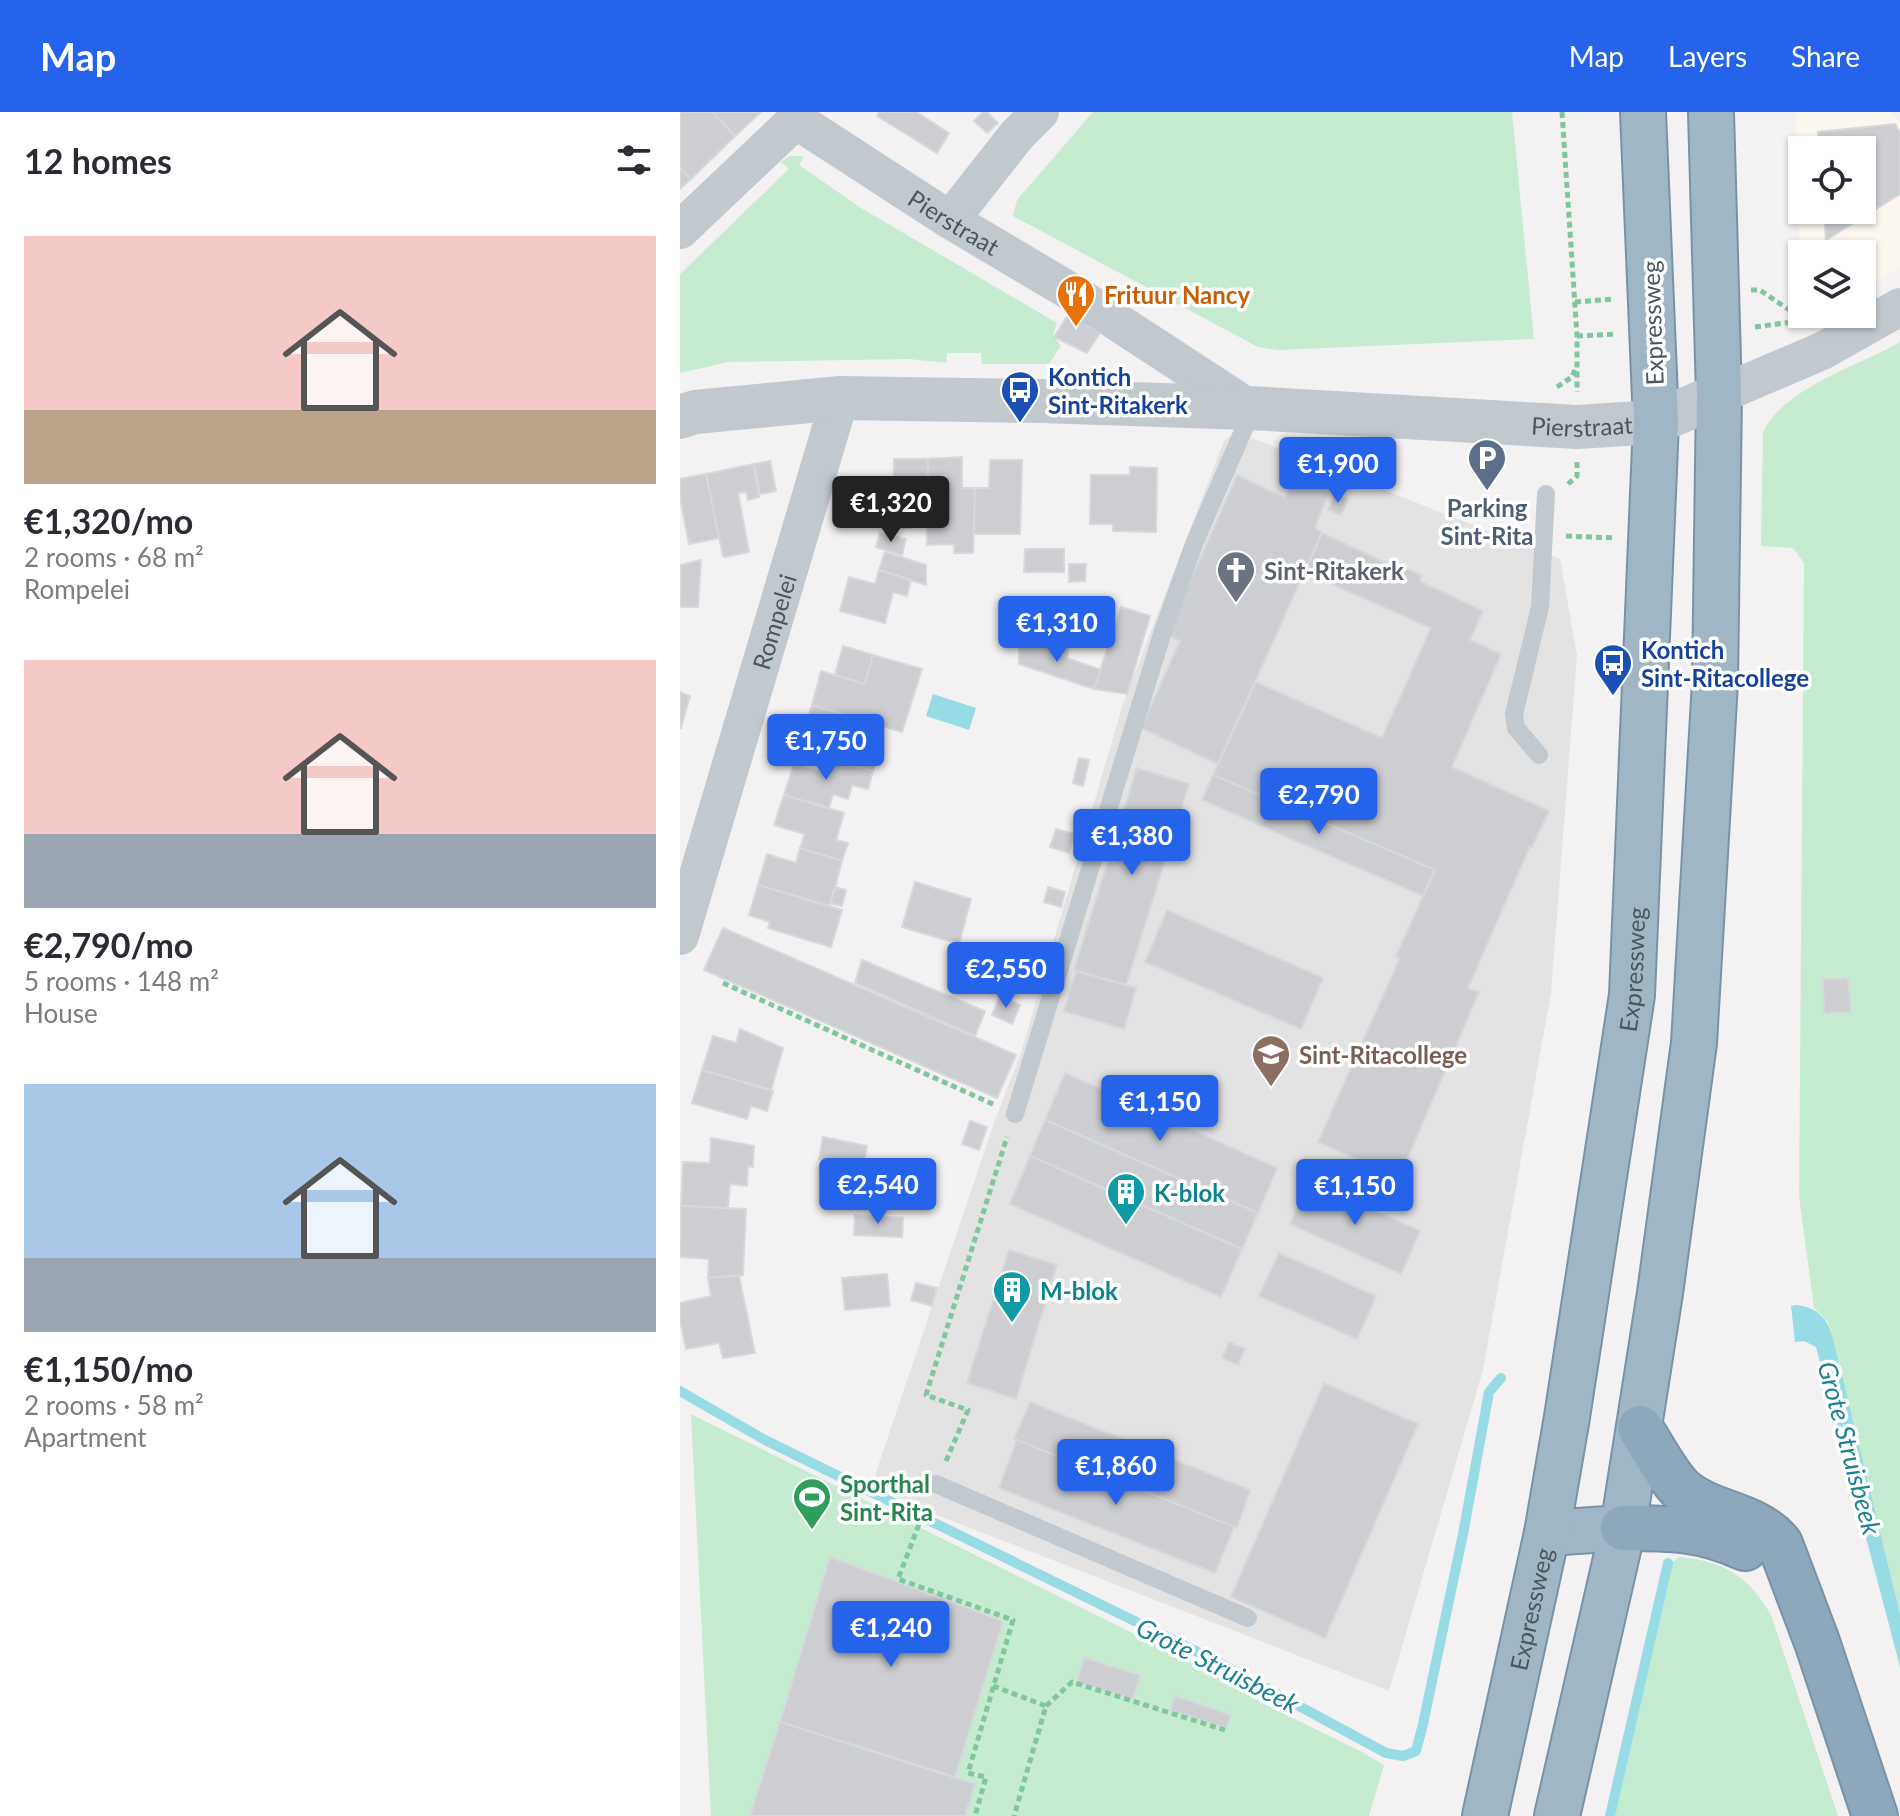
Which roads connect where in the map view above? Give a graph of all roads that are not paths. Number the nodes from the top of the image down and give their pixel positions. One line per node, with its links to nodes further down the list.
1 (1040, 112): 4 (street)
2 (1643, 112): 11 (highway, Expressweg)
3 (1711, 112): 7 (highway)
4 (950, 220): 5 (street, Pierstraat); 9 (street, Pierstraat)
5 (680, 230)
6 (1900, 307): 7 (street)
7 (1719, 395): 11 (street, Pierstraat); 16 (highway)
8 (840, 398): 9 (street, Pierstraat); 10 (street, Pierstraat); 14 (street, Rompelei)
9 (1251, 408): 11 (street, Pierstraat); 15 (lane)
10 (680, 417)
11 (1656, 422): 19 (highway, Expressweg)
12 (1546, 494): 13 (lane)
13 (1539, 755)
14 (680, 936)
15 (1015, 1114)
16 (1640, 1428): 18 (highway); 20 (highway)
17 (936, 1484): 21 (lane)
18 (1623, 1528): 19 (highway); 20 (highway); 23 (highway)
19 (1547, 1533): 22 (highway, Expressweg)
20 (1799, 1592): 24 (highway)
21 (1248, 1618)
22 (1485, 1816)
23 (1557, 1816)
24 (1875, 1816)

